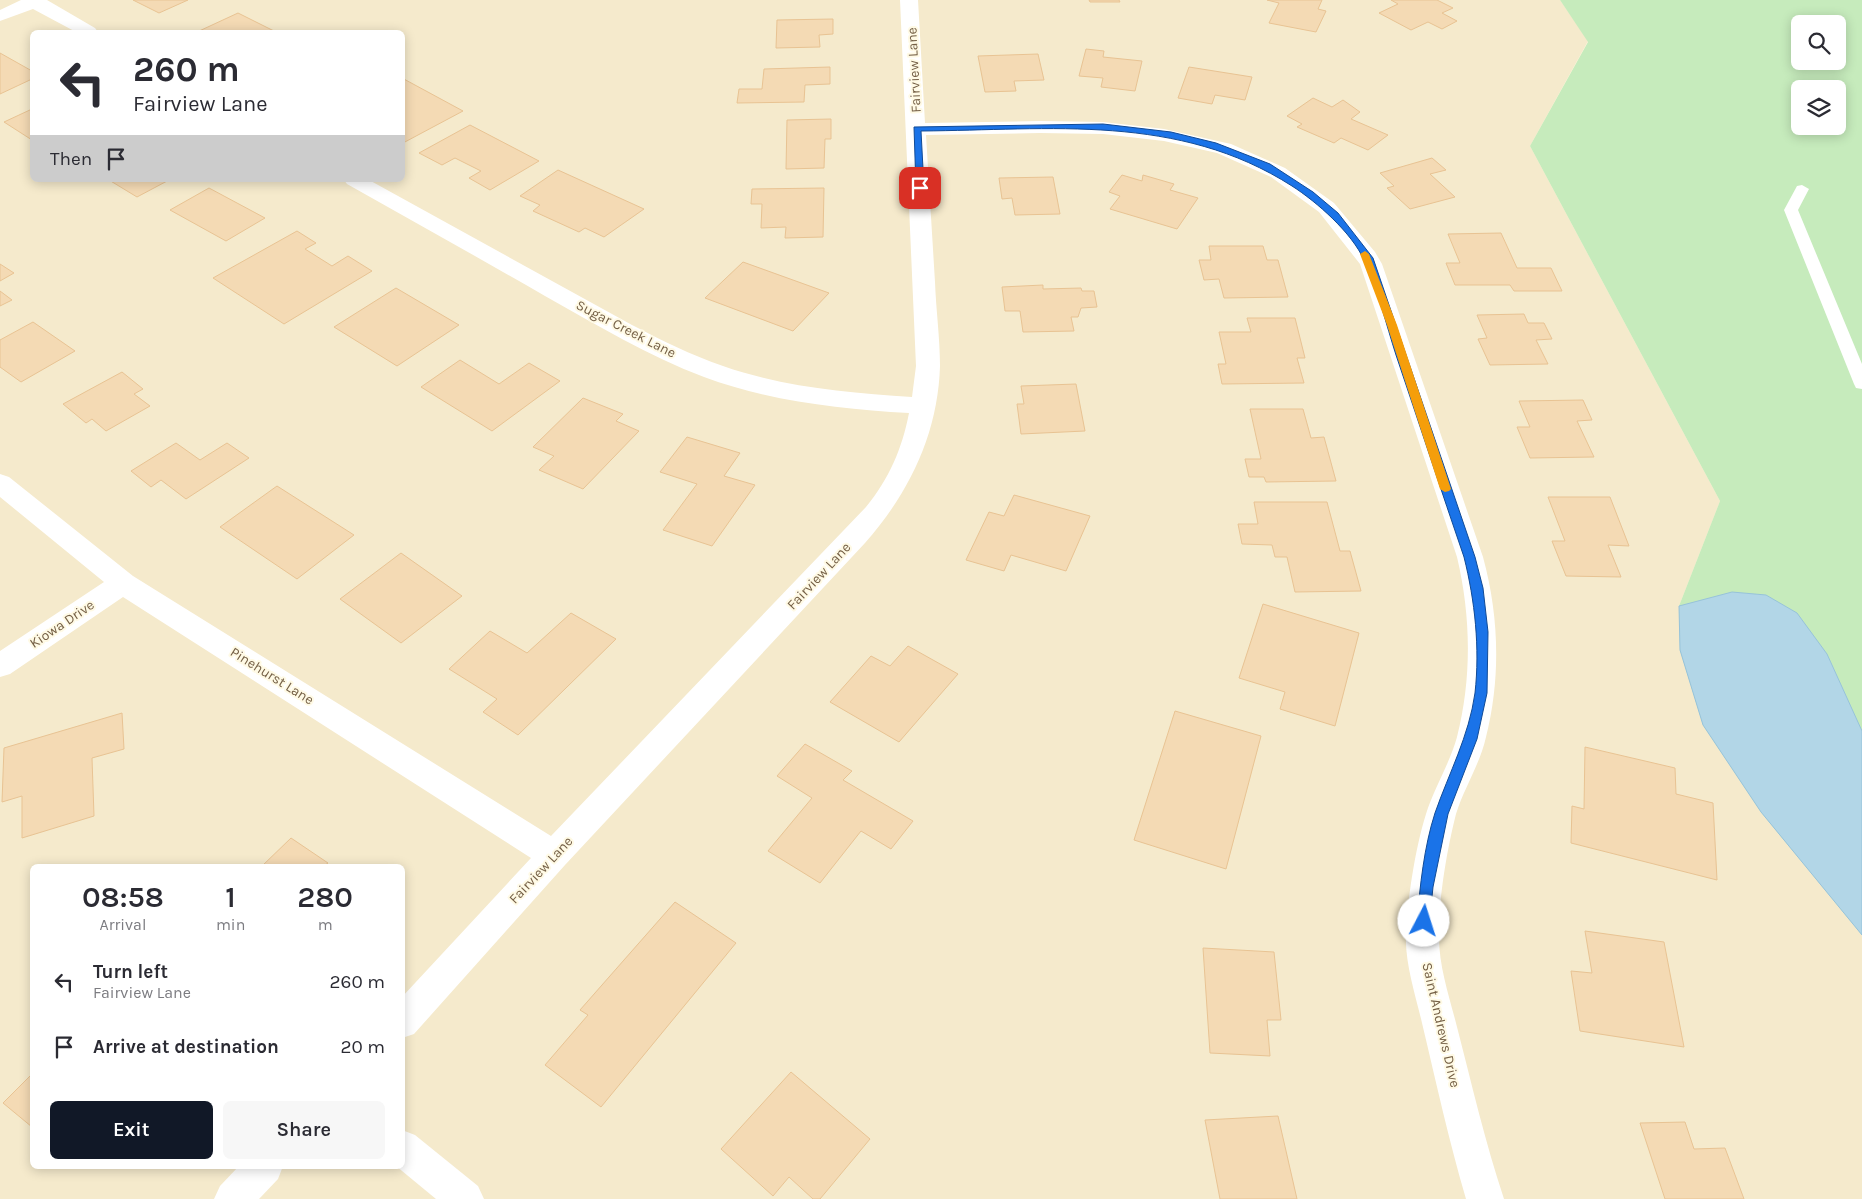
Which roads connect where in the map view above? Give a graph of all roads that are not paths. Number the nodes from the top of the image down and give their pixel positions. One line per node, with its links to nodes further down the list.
1 (909, 0): 5 (street, Fairview Lane)
2 (34, 1): 3 (street); 4 (street)
3 (0, 16)
4 (85, 30)
5 (917, 129): 9 (street, Fairview Lane); 19 (street, Saint Andrews Drive)
6 (358, 182): 9 (street, Sugar Creek Lane)
7 (1802, 189): 8 (lane)
8 (1862, 384)
9 (924, 406): 13 (street, Fairview Lane)
10 (0, 483): 11 (street, Pinehurst Lane)
11 (124, 583): 12 (street, Kiowa Drive); 13 (street, Pinehurst Lane)
12 (0, 666)
13 (554, 855): 14 (street, Fairview Lane)
14 (405, 1019)
15 (405, 1150): 18 (street)
16 (262, 1169): 17 (street)
17 (233, 1199)
18 (466, 1199)
19 (1485, 1199)

